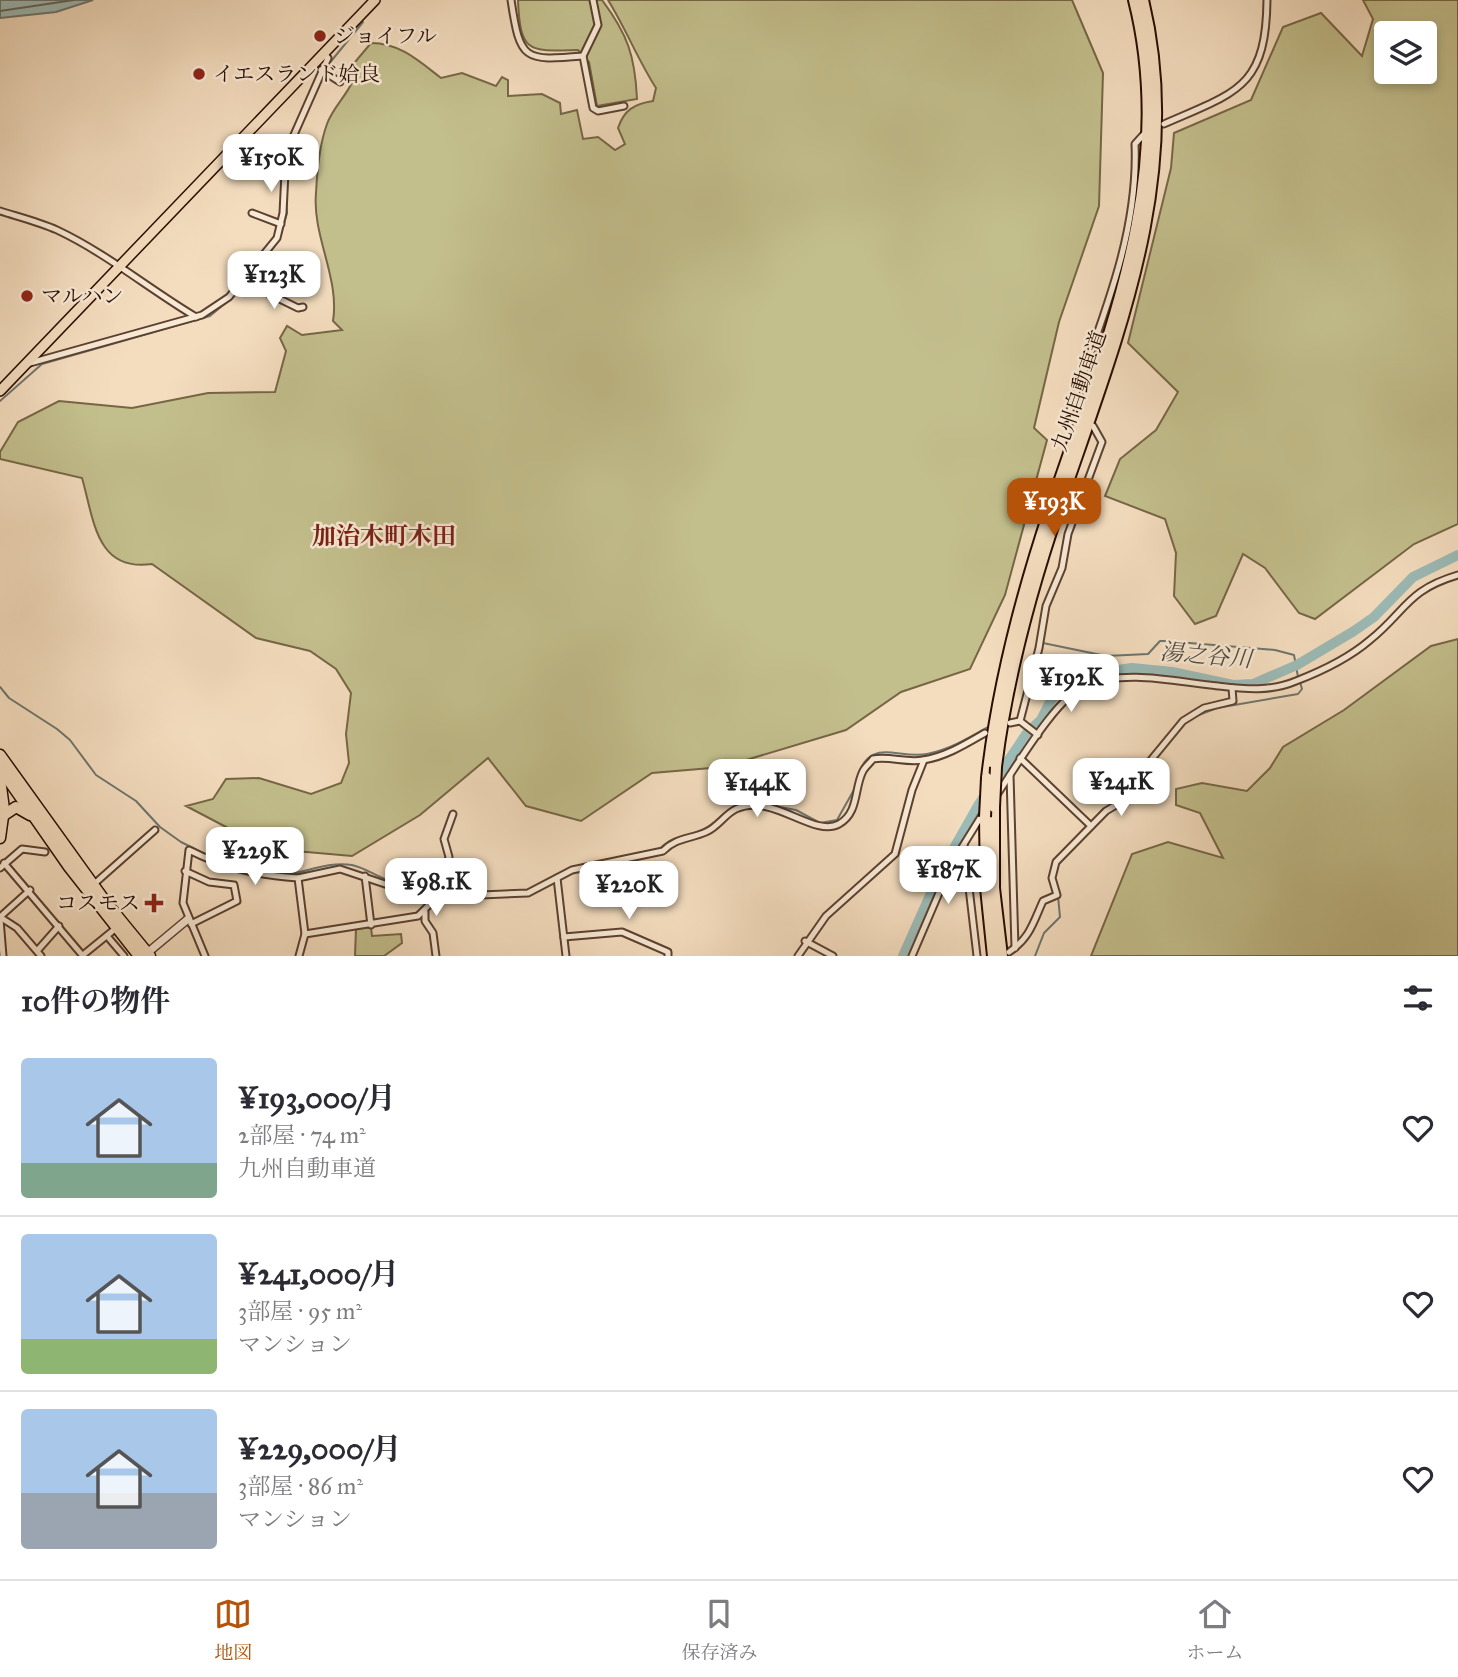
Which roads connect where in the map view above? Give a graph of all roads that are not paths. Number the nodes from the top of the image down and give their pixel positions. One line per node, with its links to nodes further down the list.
1 (375, 0): 7 (main road)
2 (511, 0): 8 (street)
3 (593, 0): 8 (street)
4 (1134, 0): 81 (highway, 九州自動車道, bridge)
5 (1143, 0): 67 (highway, 九州自動車道, bridge)
6 (1267, 0): 12 (street)
7 (324, 53): 9 (street); 17 (main road)
8 (583, 57): 11 (street)
9 (323, 72): 10 (street); 16 (street)
10 (340, 82)
11 (624, 106)
12 (1164, 124)
13 (1145, 133): 23 (street)
14 (0, 211): 17 (street)
15 (252, 213): 16 (street)
16 (281, 224): 18 (street)
17 (120, 266): 20 (street); 21 (main road)
18 (245, 282): 19 (street); 20 (street)
19 (303, 307)
20 (196, 317): 21 (street)
21 (24, 365): 22 (main road)
22 (0, 391)
23 (1074, 419)
24 (1093, 426): 28 (street)
25 (1458, 576): 26 (street)
26 (1232, 688): 30 (street); 40 (street)
27 (1010, 723): 28 (street)
28 (1023, 723): 30 (street)
29 (985, 733): 33 (street)
30 (1037, 735): 32 (street)
31 (0, 755): 52 (highway)
32 (1020, 758): 35 (street); 40 (street)
33 (923, 761): 51 (street); 64 (street)
34 (0, 768): 39 (highway)
35 (1010, 775): 43 (street); 65 (street)
36 (0, 779): 38 (highway)
37 (453, 814): 48 (street)
38 (4, 815): 39 (highway); 42 (highway)
39 (40, 825): 61 (highway)
40 (1091, 826): 65 (street)
41 (155, 830): 52 (street)
42 (0, 838)
43 (964, 845): 79 (street); 80 (street)
44 (45, 852): 45 (street)
45 (2, 865): 54 (street)
46 (429, 867): 48 (street)
47 (185, 870): 50 (street); 58 (street); 58 (street)
48 (443, 872): 53 (street)
49 (365, 876): 50 (street); 53 (street); 59 (street)
50 (298, 878): 62 (street)
51 (556, 878): 55 (street); 63 (street)
52 (93, 885): 68 (highway)
53 (438, 887): 55 (street)
54 (30, 890): 57 (street); 60 (street)
55 (456, 893): 56 (street)
56 (425, 912): 59 (street); 74 (street)
57 (0, 917): 66 (street); 69 (street)
58 (190, 922): 68 (street); 72 (street)
59 (371, 925): 62 (street)
60 (59, 926): 66 (street); 70 (street)
61 (111, 932): 68 (highway); 70 (street); 71 (street)
62 (305, 934): 73 (street)
63 (564, 937): 75 (street); 76 (street)
64 (805, 941): 77 (street); 78 (street)
65 (1015, 948): 67 (street)
66 (39, 954)
67 (1005, 954)
68 (145, 955)
69 (3, 956)
70 (83, 956)
71 (124, 956)
72 (205, 956)
73 (299, 956)
74 (436, 956)
75 (566, 956)
76 (668, 956)
77 (798, 956)
78 (833, 956)
79 (912, 956)
80 (976, 956)
81 (993, 956)

